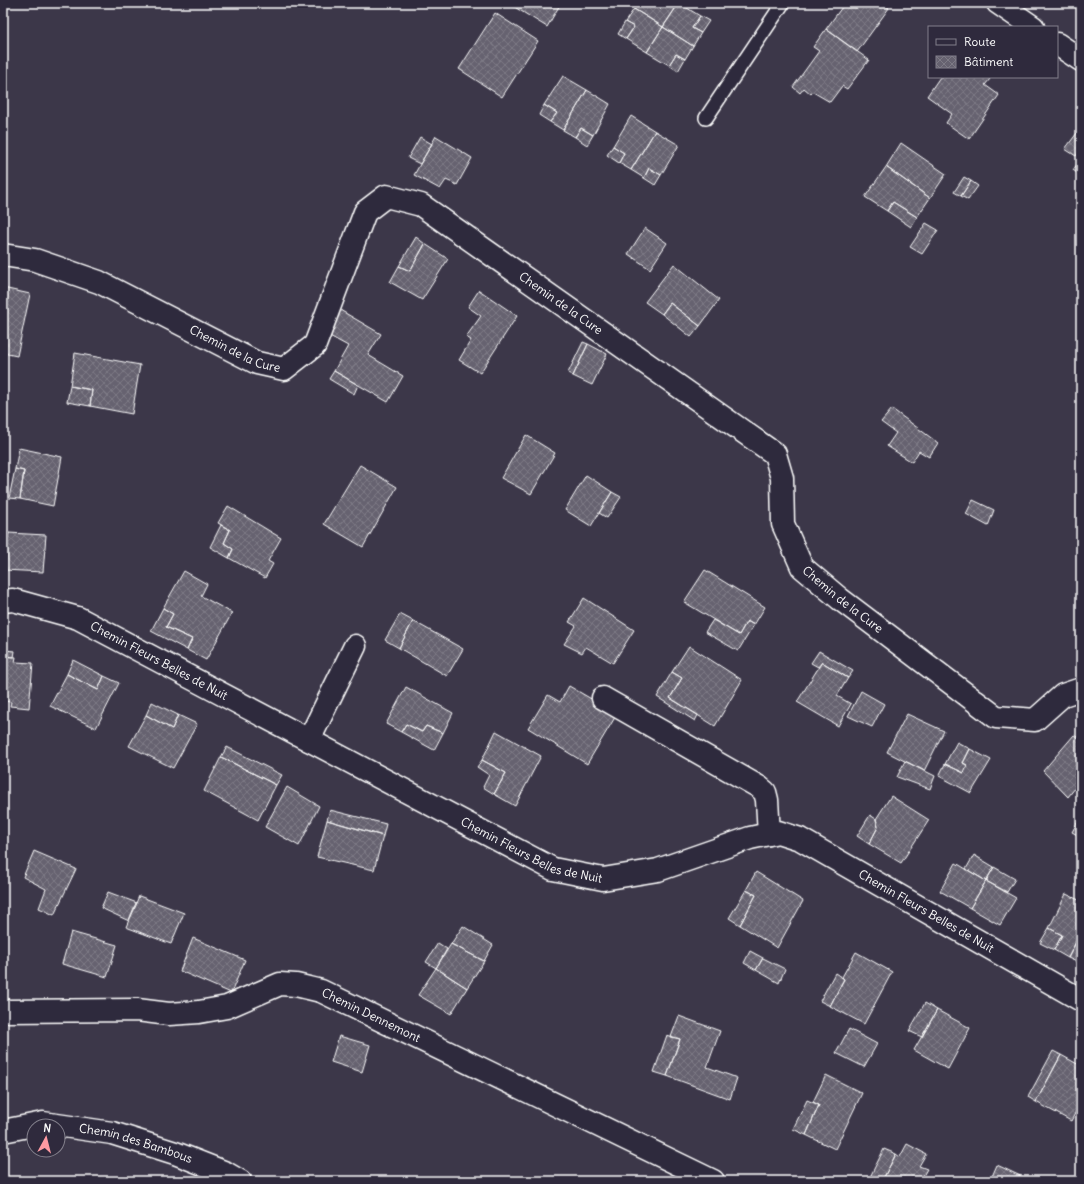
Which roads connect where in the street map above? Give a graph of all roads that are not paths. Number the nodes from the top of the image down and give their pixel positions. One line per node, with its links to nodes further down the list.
1 (783, 3): 6 (lane)
2 (998, 3): 3 (street)
3 (1032, 26)
4 (1058, 45): 5 (street)
5 (1081, 60)
6 (706, 118)
7 (3, 254): 10 (street, Chemin de la Cure)
8 (3, 601): 12 (street, Chemin Fleurs Belles de Nuit)
9 (356, 646): 12 (street)
10 (1081, 689)
11 (603, 698): 13 (street)
12 (309, 740): 13 (street, Chemin Fleurs Belles de Nuit)
13 (769, 834): 14 (street, Chemin Fleurs Belles de Nuit)
14 (1081, 1000)
15 (3, 1011): 18 (street, Chemin Dennemont)
16 (3, 1131): 17 (street, Chemin des Bambous)
17 (240, 1181)
18 (713, 1181)

